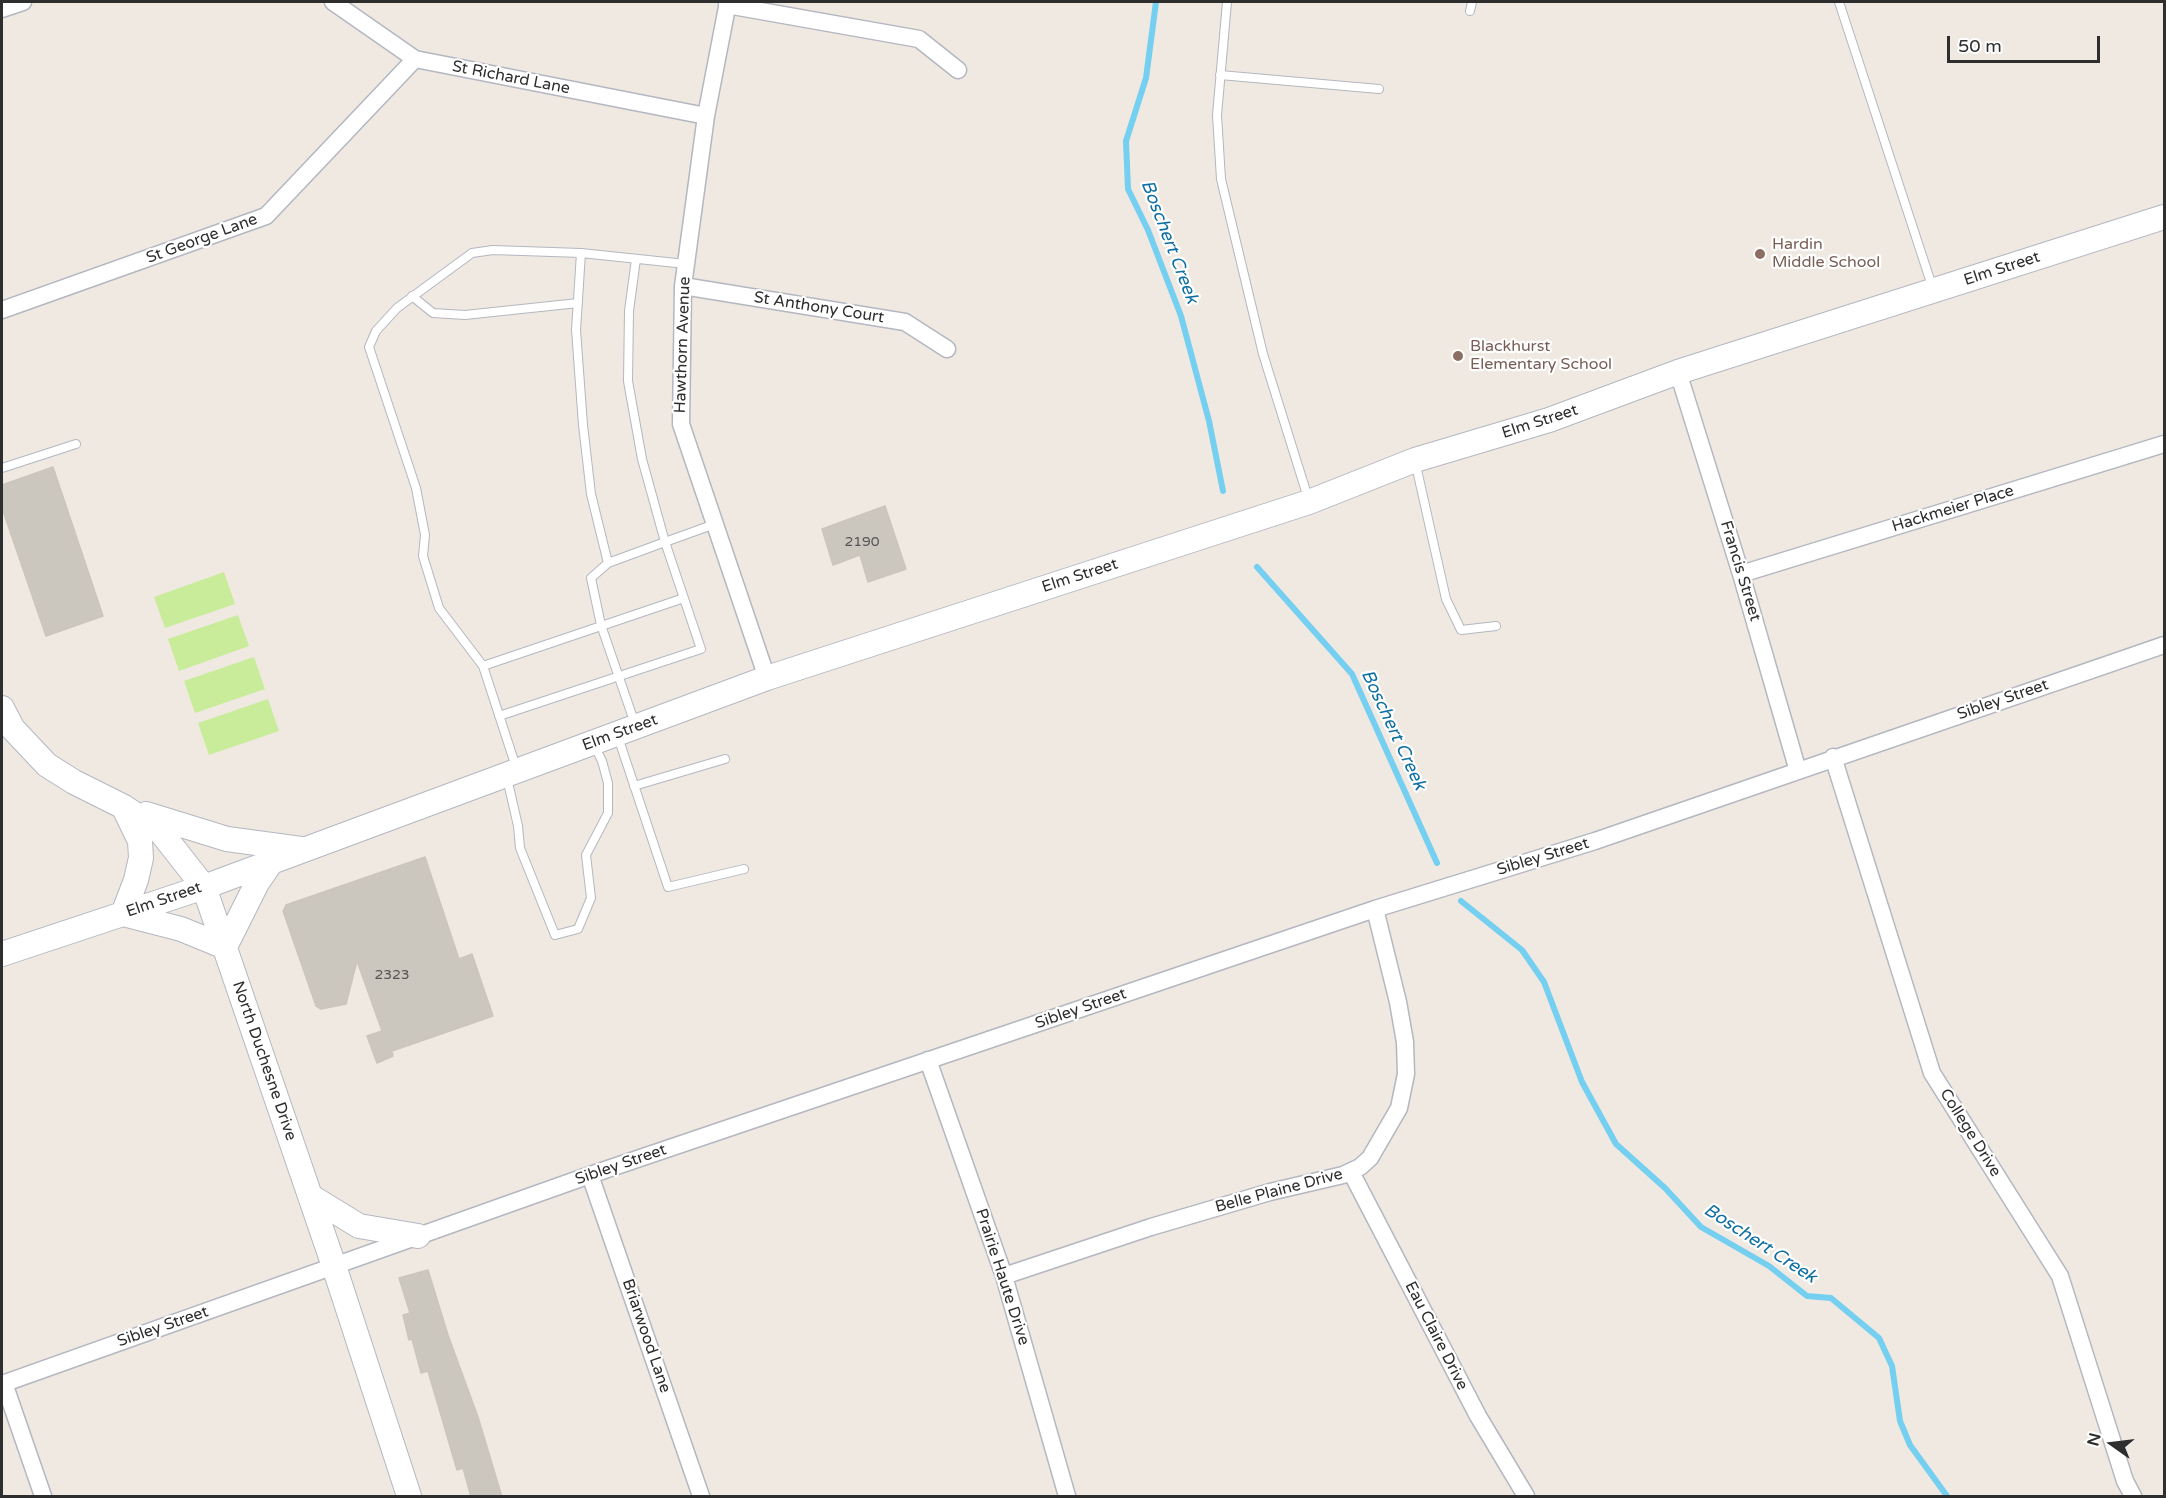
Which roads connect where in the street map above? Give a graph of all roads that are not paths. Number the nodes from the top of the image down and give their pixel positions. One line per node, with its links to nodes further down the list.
1 (23, 2): 7 (street)
2 (333, 2): 9 (street, St Richard Lane)
3 (1227, 2): 11 (lane)
4 (1472, 2): 8 (lane)
5 (1839, 2): 19 (lane)
6 (727, 3): 10 (street); 13 (street, Hawthorn Avenue)
7 (2, 9)
8 (1470, 11)
9 (415, 59): 13 (street, St Richard Lane); 22 (street, St George Lane)
10 (958, 70)
11 (1220, 75): 12 (lane); 29 (lane)
12 (1379, 89)
13 (706, 116): 17 (street, Hawthorn Avenue)
14 (2164, 217): 19 (main road, Elm Street)
15 (581, 253): 16 (lane); 20 (lane); 21 (lane)
16 (636, 259): 17 (lane); 31 (lane)
17 (686, 264): 18 (street, Hawthorn Avenue)
18 (683, 286): 23 (street, St Anthony Court); 30 (street, Hawthorn Avenue)
19 (1934, 291): 24 (main road, Elm Street)
20 (412, 296): 21 (lane); 38 (lane)
21 (578, 303): 32 (lane)
22 (2, 310)
23 (947, 349)
24 (1678, 372): 27 (main road, Elm Street); 33 (street, Francis Street)
25 (76, 444): 28 (lane)
26 (2164, 444): 33 (street, Hackmeier Place)
27 (1415, 460): 29 (main road, Elm Street); 36 (lane)
28 (2, 468)
29 (1309, 502): 40 (main road, Elm Street)
30 (715, 524): 31 (lane); 40 (street, Hawthorn Avenue)
31 (665, 543): 32 (lane); 34 (lane)
32 (608, 563): 35 (lane)
33 (1741, 574): 47 (street, Francis Street)
34 (684, 598): 35 (lane); 39 (lane)
35 (601, 625): 38 (lane); 39 (lane)
36 (1496, 626)
37 (2164, 645): 45 (street, Sibley Street)
38 (483, 666): 42 (lane)
39 (618, 676): 42 (lane); 43 (lane)
40 (767, 678): 43 (main road, Elm Street)
41 (2, 708): 50 (main road, North Duchesne Drive)
42 (500, 716): 48 (lane)
43 (626, 730): 44 (main road, Elm Street); 49 (lane)
44 (592, 743): 48 (main road, Elm Street); 48 (lane)
45 (1833, 757): 47 (street, Sibley Street); 72 (street, College Drive)
46 (724, 759): 49 (lane)
47 (1798, 771): 55 (street, Sibley Street)
48 (512, 772): 51 (main road, Elm Street)
49 (634, 786): 53 (lane)
50 (124, 807): 51 (main road); 54 (main road, North Duchesne Drive); 56 (main road)
51 (304, 850): 52 (main road, Elm Street)
52 (272, 861): 54 (main road, Elm Street); 57 (main road)
53 (744, 869)
54 (204, 886): 56 (main road, Elm Street); 57 (main road, North Duchesne Drive)
55 (1375, 909): 59 (street, Sibley Street); 60 (street, Belle Plaine Drive)
56 (123, 914): 57 (main road); 58 (main road, Elm Street)
57 (225, 947): 62 (main road, North Duchesne Drive)
58 (2, 954)
59 (928, 1060): 61 (street, Sibley Street); 65 (street, Prairie Haute Drive)
60 (1351, 1172): 65 (street, Belle Plaine Drive); 71 (street, Eau Claire Drive)
61 (591, 1175): 63 (street, Sibley Street); 69 (street, Briarwood Lane)
62 (310, 1196): 63 (main road); 64 (main road, North Duchesne Drive)
63 (418, 1236): 64 (street, Sibley Street)
64 (334, 1266): 66 (street, Sibley Street); 68 (main road, North Duchesne Drive)
65 (1004, 1276): 70 (street, Prairie Haute Drive)
66 (3, 1383): 67 (street)
67 (43, 1497)
68 (409, 1497)
69 (701, 1497)
70 (1067, 1497)
71 (1526, 1497)
72 (2133, 1497)

